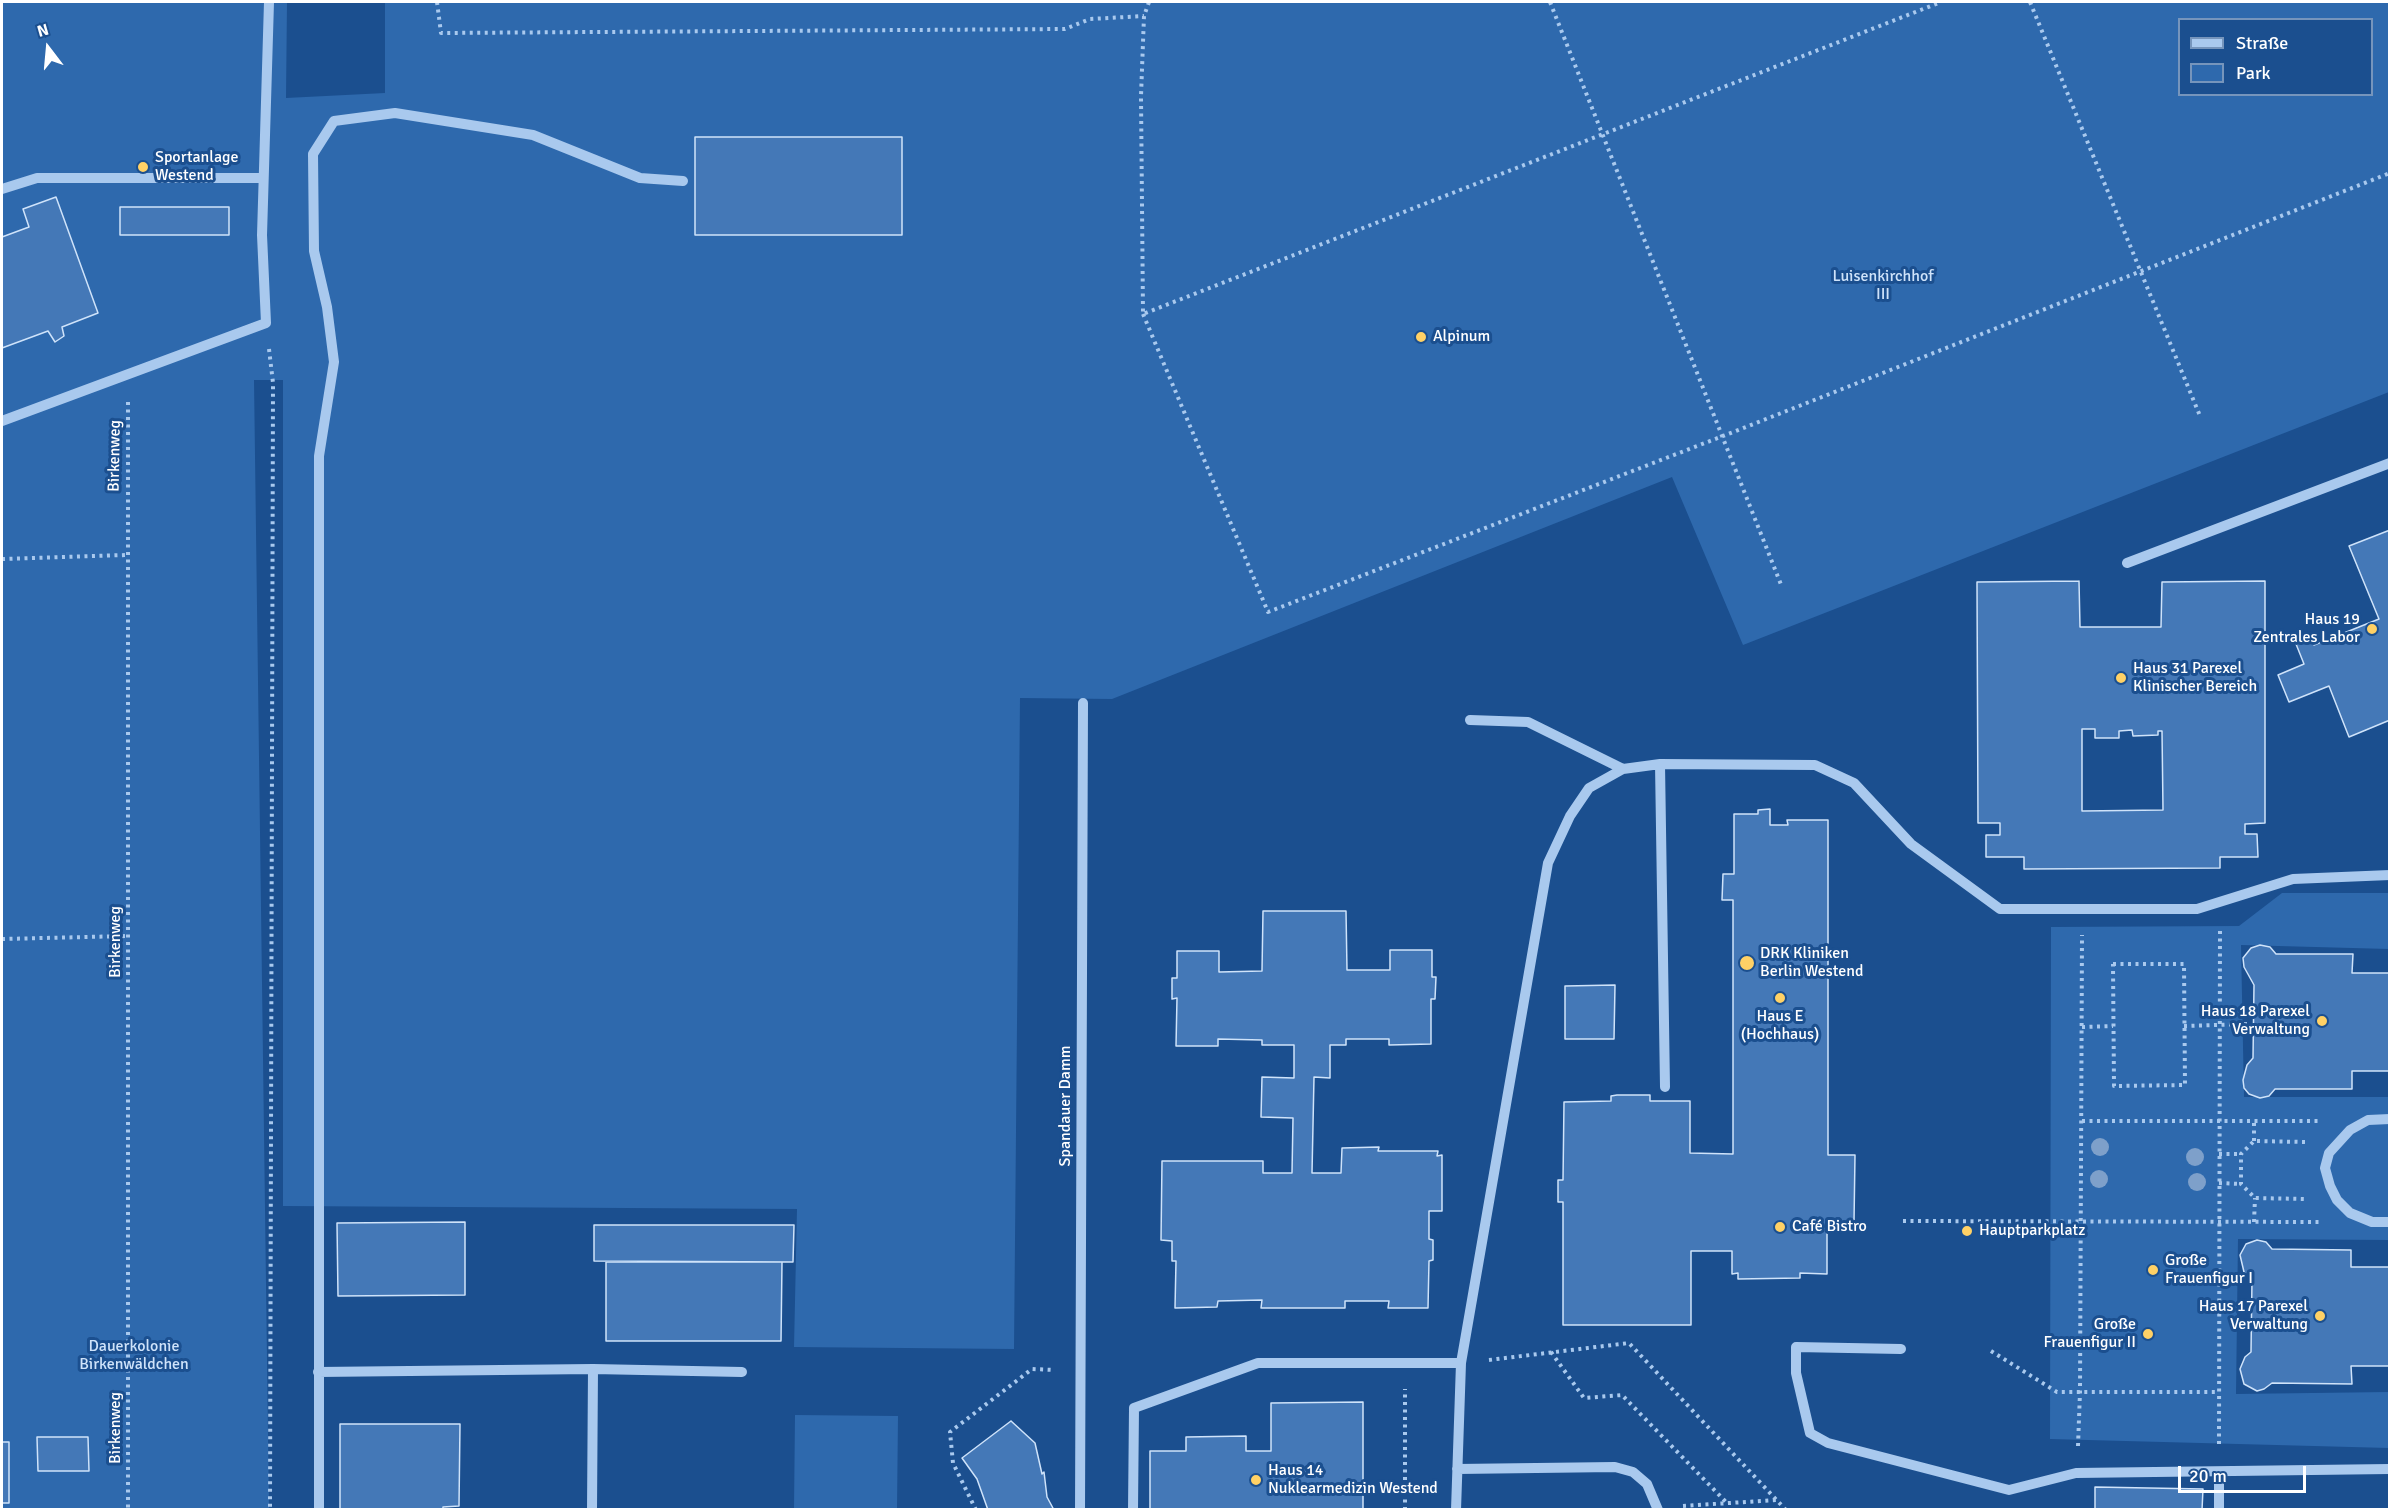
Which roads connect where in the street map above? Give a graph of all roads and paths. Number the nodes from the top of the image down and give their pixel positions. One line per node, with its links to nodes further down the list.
1 (269, 2): 10 (street)
2 (437, 2): 7 (path)
3 (1149, 2): 7 (path)
4 (1550, 2): 8 (path)
5 (1941, 2): 8 (path)
6 (2030, 2): 13 (path)
7 (1144, 16): 14 (path)
8 (1604, 135): 14 (path); 19 (path)
9 (2390, 173): 13 (path)
10 (263, 178): 12 (street); 15 (street)
11 (683, 181): 63 (street)
12 (2, 189)
13 (2141, 271): 17 (path); 19 (path)
14 (1143, 314): 19 (path)
15 (266, 323): 16 (street); 75 (path)
16 (129, 375): 18 (street); 21 (path, Birkenweg)
17 (2200, 416)
18 (2, 421)
19 (1723, 435): 24 (path)
20 (2390, 464): 23 (street)
21 (126, 555): 22 (path); 32 (path, Birkenweg)
22 (2, 559)
23 (2127, 562)
24 (1782, 587)
25 (1083, 703): 65 (street, Spandauer Damm)
26 (1470, 720): 28 (street)
27 (1660, 764): 28 (street); 31 (street); 39 (street)
28 (1623, 769): 60 (street)
29 (2390, 875): 30 (street)
30 (2220, 902): 31 (street); 35 (path)
31 (2082, 909): 38 (path)
32 (128, 936): 33 (path); 74 (path, Birkenweg)
33 (2, 939)
34 (2249, 1024): 35 (path)
35 (2220, 1025): 37 (path); 42 (path)
36 (2113, 1026): 37 (path); 37 (path); 38 (path)
37 (2184, 1026)
38 (2082, 1027): 41 (path)
39 (1665, 1087)
40 (2390, 1119): 53 (street)
41 (2082, 1121): 42 (path); 52 (path)
42 (2219, 1121): 43 (path); 46 (path)
43 (2254, 1121): 44 (path); 45 (path)
44 (2321, 1121)
45 (2254, 1141)
46 (2219, 1154): 47 (path); 48 (path)
47 (2241, 1154)
48 (2219, 1183): 49 (path); 54 (path)
49 (2241, 1184)
50 (2254, 1198): 55 (path)
51 (1903, 1221): 52 (path)
52 (2081, 1221): 54 (path); 66 (path)
53 (2390, 1221)
54 (2219, 1222): 55 (path); 67 (path)
55 (2254, 1222): 56 (path)
56 (2320, 1222)
57 (1901, 1349): 70 (street)
58 (1991, 1351): 66 (path)
59 (1551, 1352): 60 (path); 72 (path); 73 (path)
60 (1461, 1363): 61 (street); 68 (street)
61 (1405, 1364): 80 (street); 81 (path)
62 (593, 1369): 63 (street); 64 (street); 77 (street)
63 (318, 1372): 76 (street)
64 (742, 1372)
65 (1079, 1372): 78 (path); 79 (street, Spandauer Damm)
66 (2080, 1392): 67 (path); 70 (path)
67 (2219, 1392): 71 (path)
68 (1457, 1469): 82 (street); 83 (street)
69 (2390, 1469): 71 (street)
70 (2076, 1473): 71 (street)
71 (2219, 1473): 85 (street)
72 (1776, 1500): 73 (path); 84 (path)
73 (1726, 1502): 83 (path)
74 (128, 1509)
75 (270, 1509)
76 (319, 1509)
77 (592, 1509)
78 (976, 1509)
79 (1080, 1509)
80 (1133, 1509)
81 (1405, 1509)
82 (1456, 1509)
83 (1659, 1509)
84 (1786, 1509)
85 (2219, 1509)

